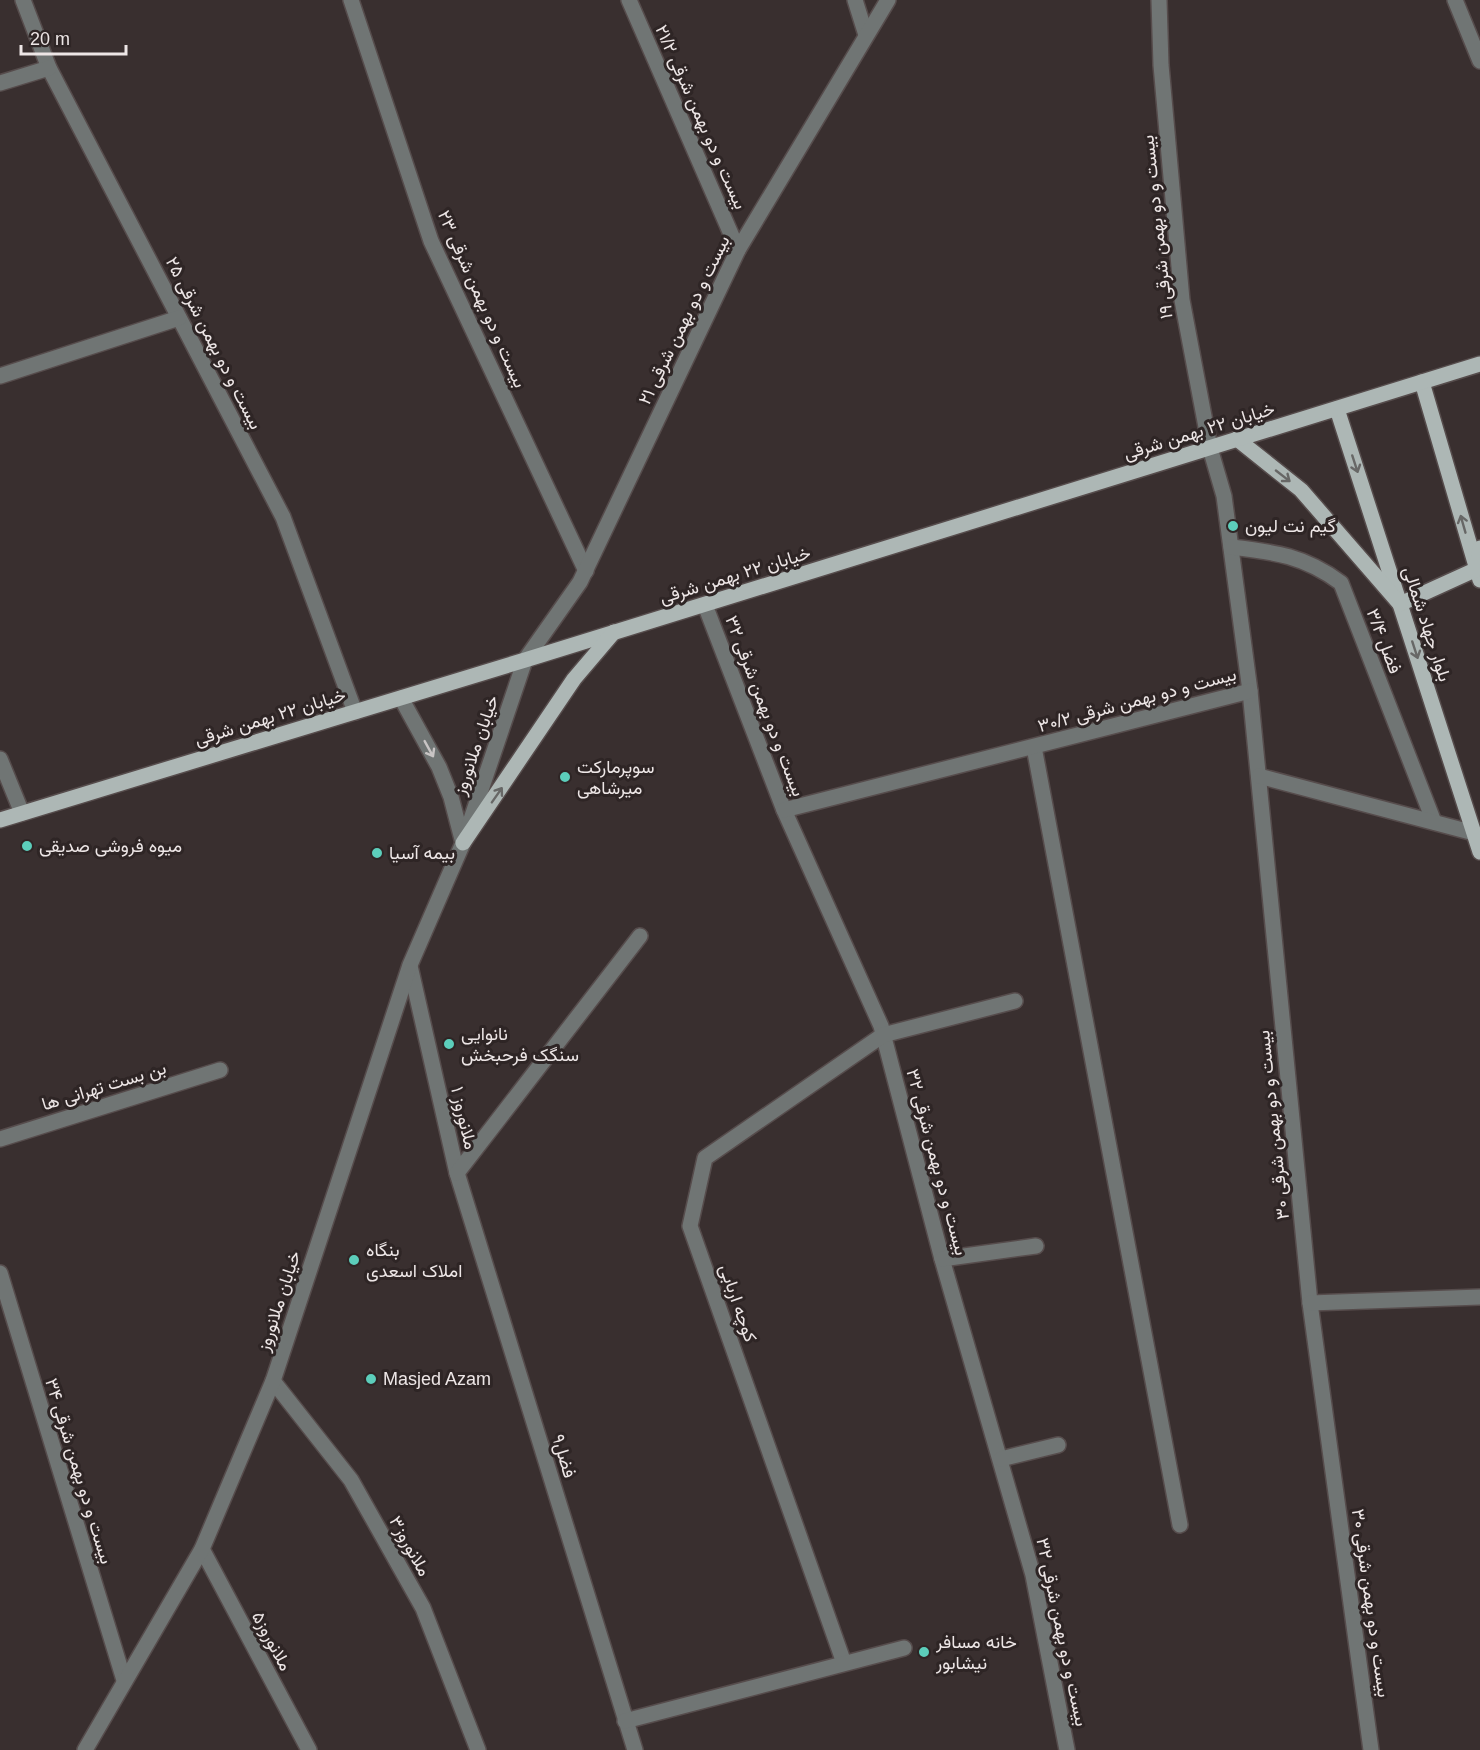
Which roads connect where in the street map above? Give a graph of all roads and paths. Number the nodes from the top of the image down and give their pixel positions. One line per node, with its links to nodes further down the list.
1 (23, 0): 10 (street, بیست و دو بهمن شرقی ۲۵)
2 (351, 0): 23 (street, بیست و دو بهمن شرقی ۲۳)
3 (629, 0): 12 (street, بیست و دو بهمن شرقی ۲۱/۲)
4 (855, 0): 8 (street)
5 (888, 0): 8 (street, بیست و دو بهمن شرقی ۲۱)
6 (1159, 0): 19 (street, بیست و دو بهمن شرقی ۱۹)
7 (1455, 0): 9 (street)
8 (866, 35): 12 (street, بیست و دو بهمن شرقی ۲۱)
9 (1480, 61)
10 (49, 68): 11 (street); 13 (street, بیست و دو بهمن شرقی ۲۵)
11 (0, 83)
12 (738, 250): 23 (street, بیست و دو بهمن شرقی ۲۱)
13 (179, 318): 15 (street); 31 (street, بیست و دو بهمن شرقی ۲۵)
14 (1480, 364): 16 (main road, خیابان ۲۲ بهمن شرقی)
15 (0, 376)
16 (1422, 382): 17 (main road, خیابان ۲۲ بهمن شرقی); 24 (main road, one-way to 16)
17 (1337, 408): 18 (main road, خیابان ۲۲ بهمن شرقی); 25 (main road, بلوار جهاد شمالی, one-way to 25)
18 (1237, 439): 19 (main road, خیابان ۲۲ بهمن شرقی); 25 (main road, one-way to 25)
19 (1210, 448): 20 (street, بیست و دو بهمن شرقی ۱۹); 26 (main road, خیابان ۲۲ بهمن شرقی)
20 (1224, 496): 21 (street, بیست و دو بهمن شرقی ۳۰)
21 (1230, 547): 29 (street, بیست و دو بهمن شرقی ۳۰); 38 (street, فضل ۳/۴)
22 (1480, 548): 24 (main road)
23 (586, 571): 28 (street, بیست و دو بهمن شرقی ۲۱)
24 (1478, 575): 25 (main road)
25 (1400, 604): 39 (main road, بلوار جهاد شمالی, one-way to 39)
26 (705, 605): 27 (main road, خیابان ۲۲ بهمن شرقی); 35 (street, بیست و دو بهمن شرقی ۳۲)
27 (614, 632): 28 (main road, خیابان ۲۲ بهمن شرقی); 40 (main road, one-way to 27)
28 (525, 660): 30 (main road, خیابان ۲۲ بهمن شرقی); 40 (street, خیابان ملانوروز)
29 (1250, 691): 32 (street, بیست و دو بهمن شرقی ۳۰/۲); 34 (street, بیست و دو بهمن شرقی ۳۰)
30 (401, 698): 31 (main road, خیابان ۲۲ بهمن شرقی); 40 (street, خیابان ملانوروز, one-way to 40)
31 (356, 712): 36 (main road, خیابان ۲۲ بهمن شرقی)
32 (1034, 747): 35 (street, بیست و دو بهمن شرقی ۳۰/۲); 57 (street)
33 (0, 759): 36 (street)
34 (1259, 776): 38 (street); 53 (street, بیست و دو بهمن شرقی ۳۰)
35 (784, 810): 45 (street, بیست و دو بهمن شرقی ۳۲)
36 (22, 813): 37 (main road, خیابان ۲۲ بهمن شرقی)
37 (0, 820)
38 (1434, 822): 39 (street)
39 (1474, 833): 41 (main road, بلوار جهاد شمالی)
40 (464, 843): 43 (street, خیابان ملانوروز)
41 (1480, 852)
42 (640, 936): 48 (street)
43 (410, 965): 48 (street, ملانوروز ۱); 54 (street, خیابان ملانوروز)
44 (1015, 1002): 45 (street)
45 (883, 1035): 50 (street, بیست و دو بهمن شرقی ۳۲); 60 (street, کوچه اربابی)
46 (220, 1070): 47 (street, بن بست تهرانی ها)
47 (0, 1139)
48 (457, 1173): 62 (street, فضل۹)
49 (1036, 1246): 50 (street)
50 (942, 1258): 56 (street, بیست و دو بهمن شرقی ۳۲)
51 (0, 1273): 61 (street, بیست و دو بهمن شرقی ۳۴)
52 (1480, 1297): 53 (street)
53 (1310, 1303): 68 (street, بیست و دو بهمن شرقی ۳۰)
54 (273, 1381): 58 (street, خیابان ملانوروز); 65 (street, ملانوروز۳)
55 (1058, 1445): 56 (street)
56 (1001, 1459): 67 (street, بیست و دو بهمن شرقی ۳۲)
57 (1180, 1525)
58 (202, 1549): 61 (street, خیابان ملانوروز); 64 (street, ملانوروز۵)
59 (903, 1648): 60 (street)
60 (844, 1663): 62 (street)
61 (124, 1680): 63 (street, خیابان ملانوروز)
62 (625, 1720): 66 (street, فضل۹)
63 (85, 1750)
64 (309, 1750)
65 (478, 1750)
66 (634, 1750)
67 (1067, 1750)
68 (1371, 1750)

